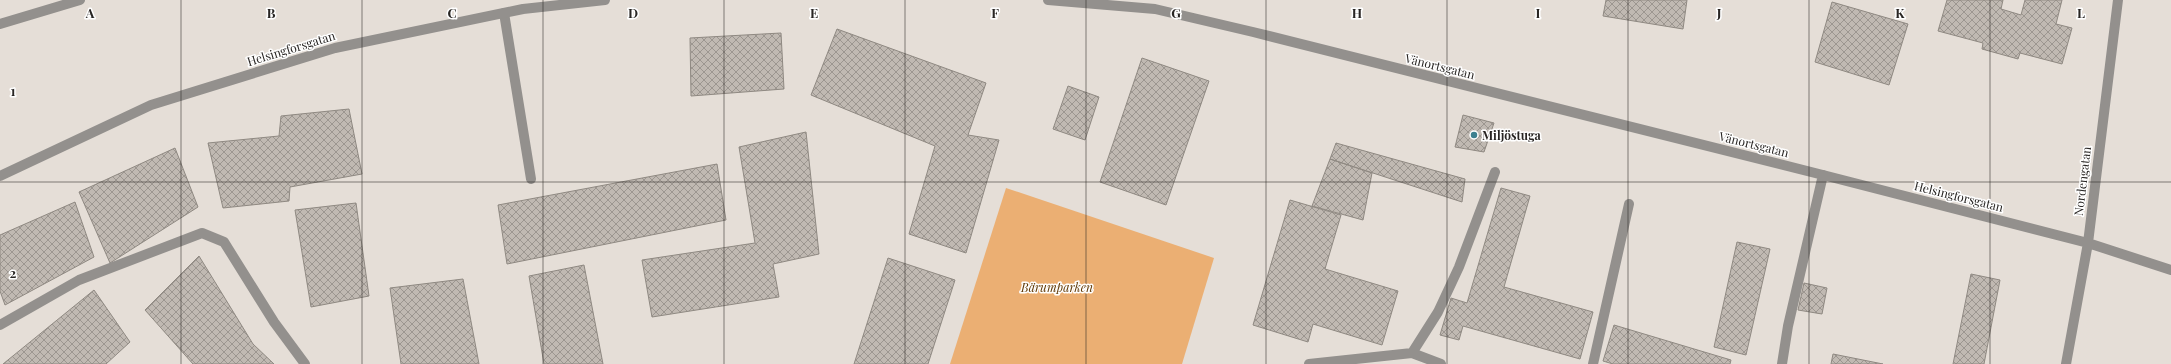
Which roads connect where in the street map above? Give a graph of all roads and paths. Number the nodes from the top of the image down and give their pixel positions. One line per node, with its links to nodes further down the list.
1 (80, 0): 6 (street)
2 (605, 0): 5 (street, Helsingforsgatan)
3 (1048, 0): 8 (street, Vänortsgatan)
4 (2118, 0): 12 (street, Nordengatan)
5 (504, 13): 9 (street, Helsingforsgatan); 10 (street)
6 (0, 24)
7 (1495, 172): 15 (street)
8 (1822, 175): 12 (street, Helsingforsgatan); 20 (street)
9 (0, 176)
10 (531, 179)
11 (1629, 204): 19 (street)
12 (2088, 243): 13 (street); 21 (street, Nordengatan)
13 (2171, 270)
14 (0, 325): 16 (street)
15 (1412, 353): 17 (street); 18 (street)
16 (305, 364)
17 (1309, 364)
18 (1441, 364)
19 (1593, 364)
20 (1782, 364)
21 (2066, 364)

